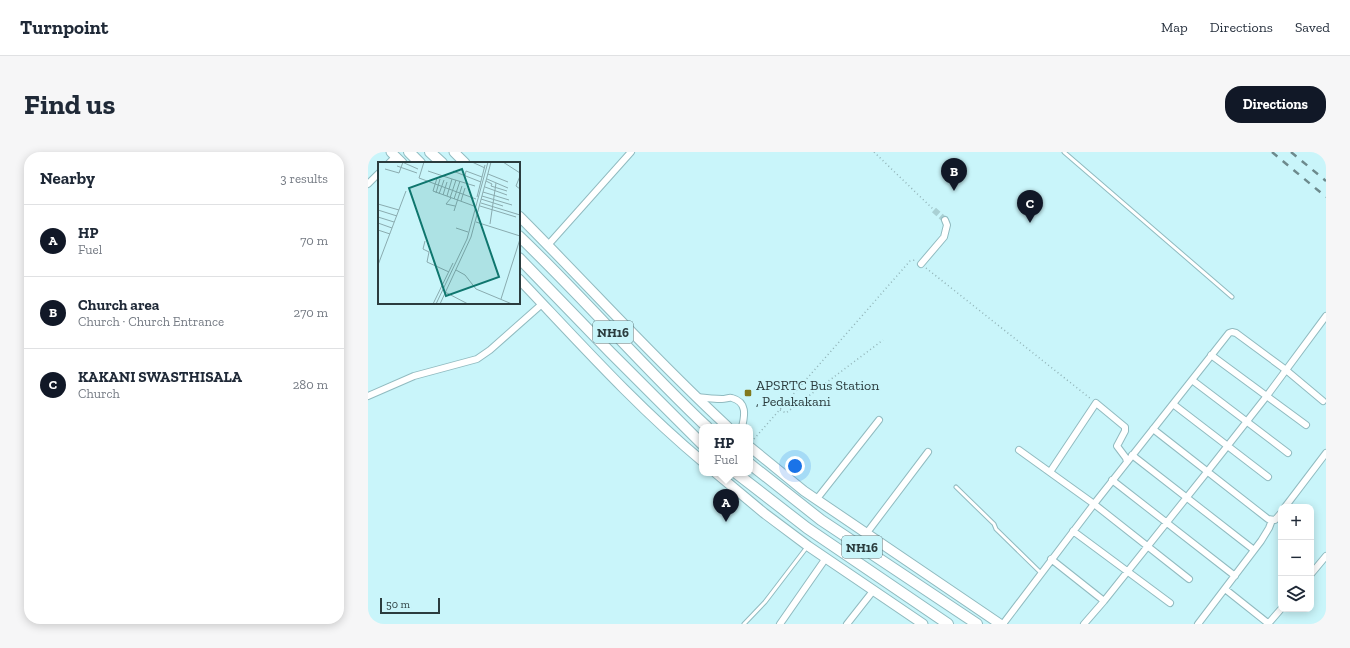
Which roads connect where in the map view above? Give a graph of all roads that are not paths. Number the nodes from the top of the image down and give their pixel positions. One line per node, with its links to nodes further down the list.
1 (409, 152): 6 (highway)
2 (430, 152): 7 (highway)
3 (631, 152): 14 (street)
4 (1064, 152): 18 (lane)
5 (456, 153): 8 (main road)
6 (419, 162)
7 (441, 162)
8 (464, 162)
9 (378, 174): 10 (street)
10 (368, 184)
11 (520, 217): 14 (main road)
12 (945, 220): 16 (street)
13 (520, 237): 31 (highway, NH16)
14 (548, 245): 26 (main road)
15 (520, 259): 36 (highway, NH16)
16 (921, 264)
17 (520, 280): 19 (main road)
18 (1232, 297)
19 (542, 304): 24 (street); 44 (main road)
20 (1326, 316): 22 (street)
21 (1211, 355): 22 (street); 23 (street); 25 (street)
22 (1286, 370): 25 (street); 27 (street)
23 (1192, 380): 28 (street); 30 (street)
24 (368, 396)
25 (1266, 396): 30 (street); 34 (street)
26 (695, 397): 32 (main road); 33 (street)
27 (1323, 401)
28 (1173, 404): 35 (street); 37 (street)
29 (879, 420): 55 (street)
30 (1246, 421): 37 (street); 41 (street)
31 (704, 424)
32 (725, 424)
33 (743, 424)
34 (1306, 426)
35 (1153, 429): 43 (street); 48 (street)
36 (699, 441)
37 (1226, 446): 48 (street); 51 (street)
38 (753, 450): 55 (main road)
39 (1019, 450): 47 (street)
40 (928, 452): 62 (street)
41 (1288, 453)
42 (1326, 454): 57 (street)
43 (1132, 455): 45 (street); 54 (street)
44 (699, 458)
45 (1127, 462): 47 (street); 52 (street)
46 (753, 466): 84 (highway, NH16)
47 (1051, 471): 56 (street)
48 (1207, 472): 54 (street); 59 (street)
49 (720, 476): 63 (main road)
50 (740, 476): 83 (highway, NH16)
51 (1268, 477)
52 (1112, 480): 56 (street); 60 (street)
53 (956, 487): 71 (lane)
54 (1186, 498): 60 (street); 65 (street)
55 (816, 500): 62 (main road)
56 (1094, 504): 61 (street); 64 (street)
57 (1287, 504)
58 (1278, 517): 59 (street)
59 (1272, 520): 65 (street)
60 (1166, 523): 64 (street); 72 (street)
61 (1073, 531): 68 (street); 70 (street)
62 (866, 534): 85 (main road)
63 (808, 546): 67 (main road); 79 (lane)
64 (1148, 546): 70 (street); 73 (street)
65 (1254, 550): 72 (street)
66 (1326, 556): 69 (street)
67 (826, 558): 75 (main road); 80 (street)
68 (1052, 559): 71 (street); 76 (street)
69 (1314, 570)
70 (1128, 572): 76 (street); 77 (street)
71 (1041, 573): 86 (street)
72 (1235, 576): 74 (street)
73 (1189, 579)
74 (1225, 589): 88 (street); 89 (street)
75 (873, 591): 81 (street); 82 (main road)
76 (1104, 601): 87 (street)
77 (1170, 603)
78 (1279, 612): 89 (street)
79 (744, 624)
80 (780, 624)
81 (847, 624)
82 (923, 624)
83 (948, 624)
84 (977, 624)
85 (1000, 624)
86 (1003, 624)
87 (1084, 624)
88 (1198, 624)
89 (1269, 624)

